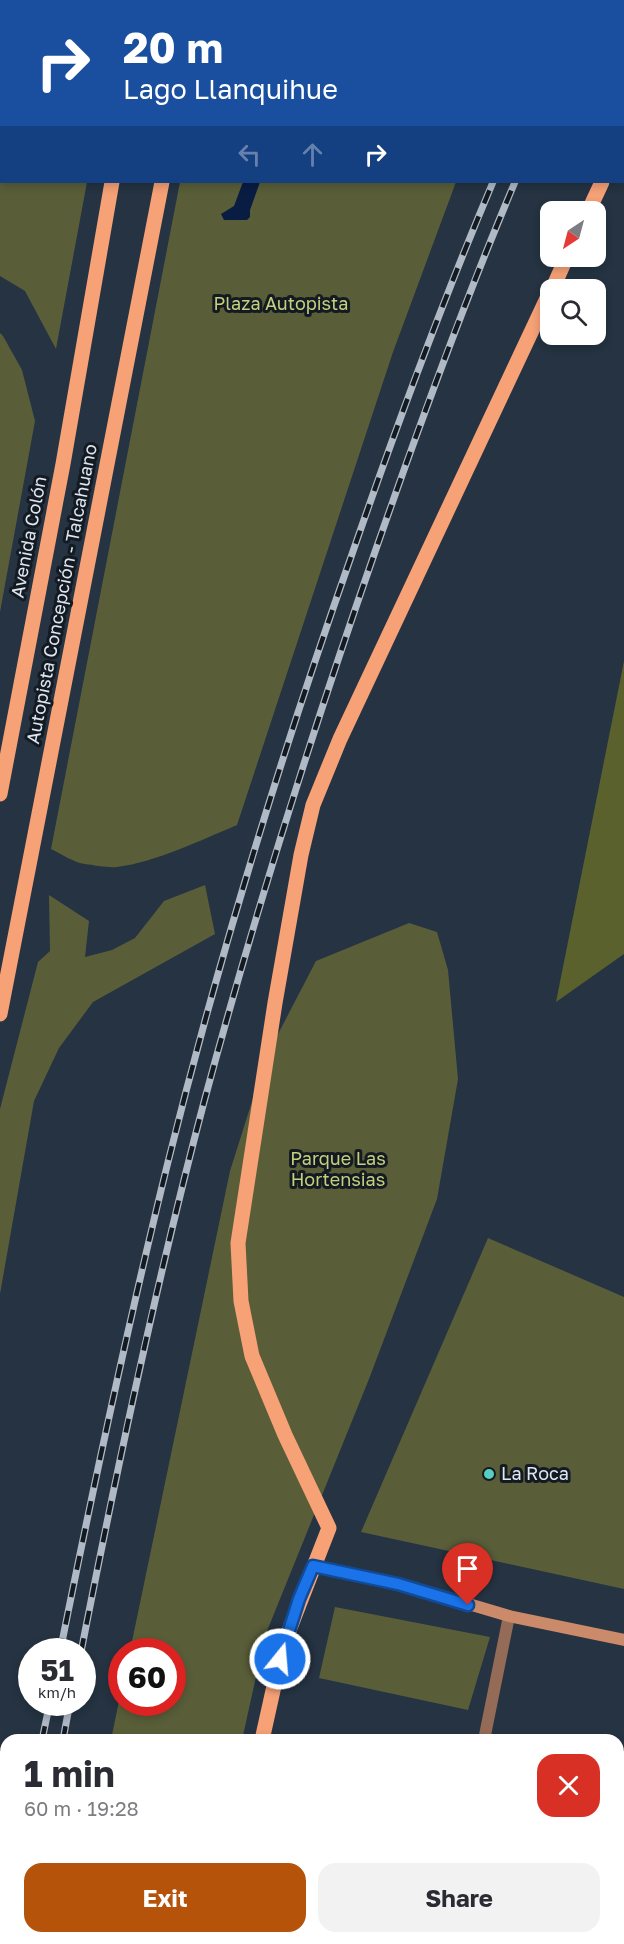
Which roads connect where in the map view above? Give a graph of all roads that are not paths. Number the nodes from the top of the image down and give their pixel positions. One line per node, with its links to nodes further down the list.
1 (112, 183): 6 (main road, Autopista Concepción - Talcahuano)
2 (162, 183): 8 (main road, Autopista Concepción - Talcahuano)
3 (602, 183): 4 (main road)
4 (593, 201)
5 (540, 314): 9 (main road)
6 (63, 464): 7 (main road, Avenida Colón)
7 (0, 794)
8 (0, 1014)
9 (313, 1566): 10 (street); 12 (main road)
10 (509, 1616): 11 (street); 13 (street)
11 (624, 1640)
12 (263, 1734)
13 (485, 1734)

